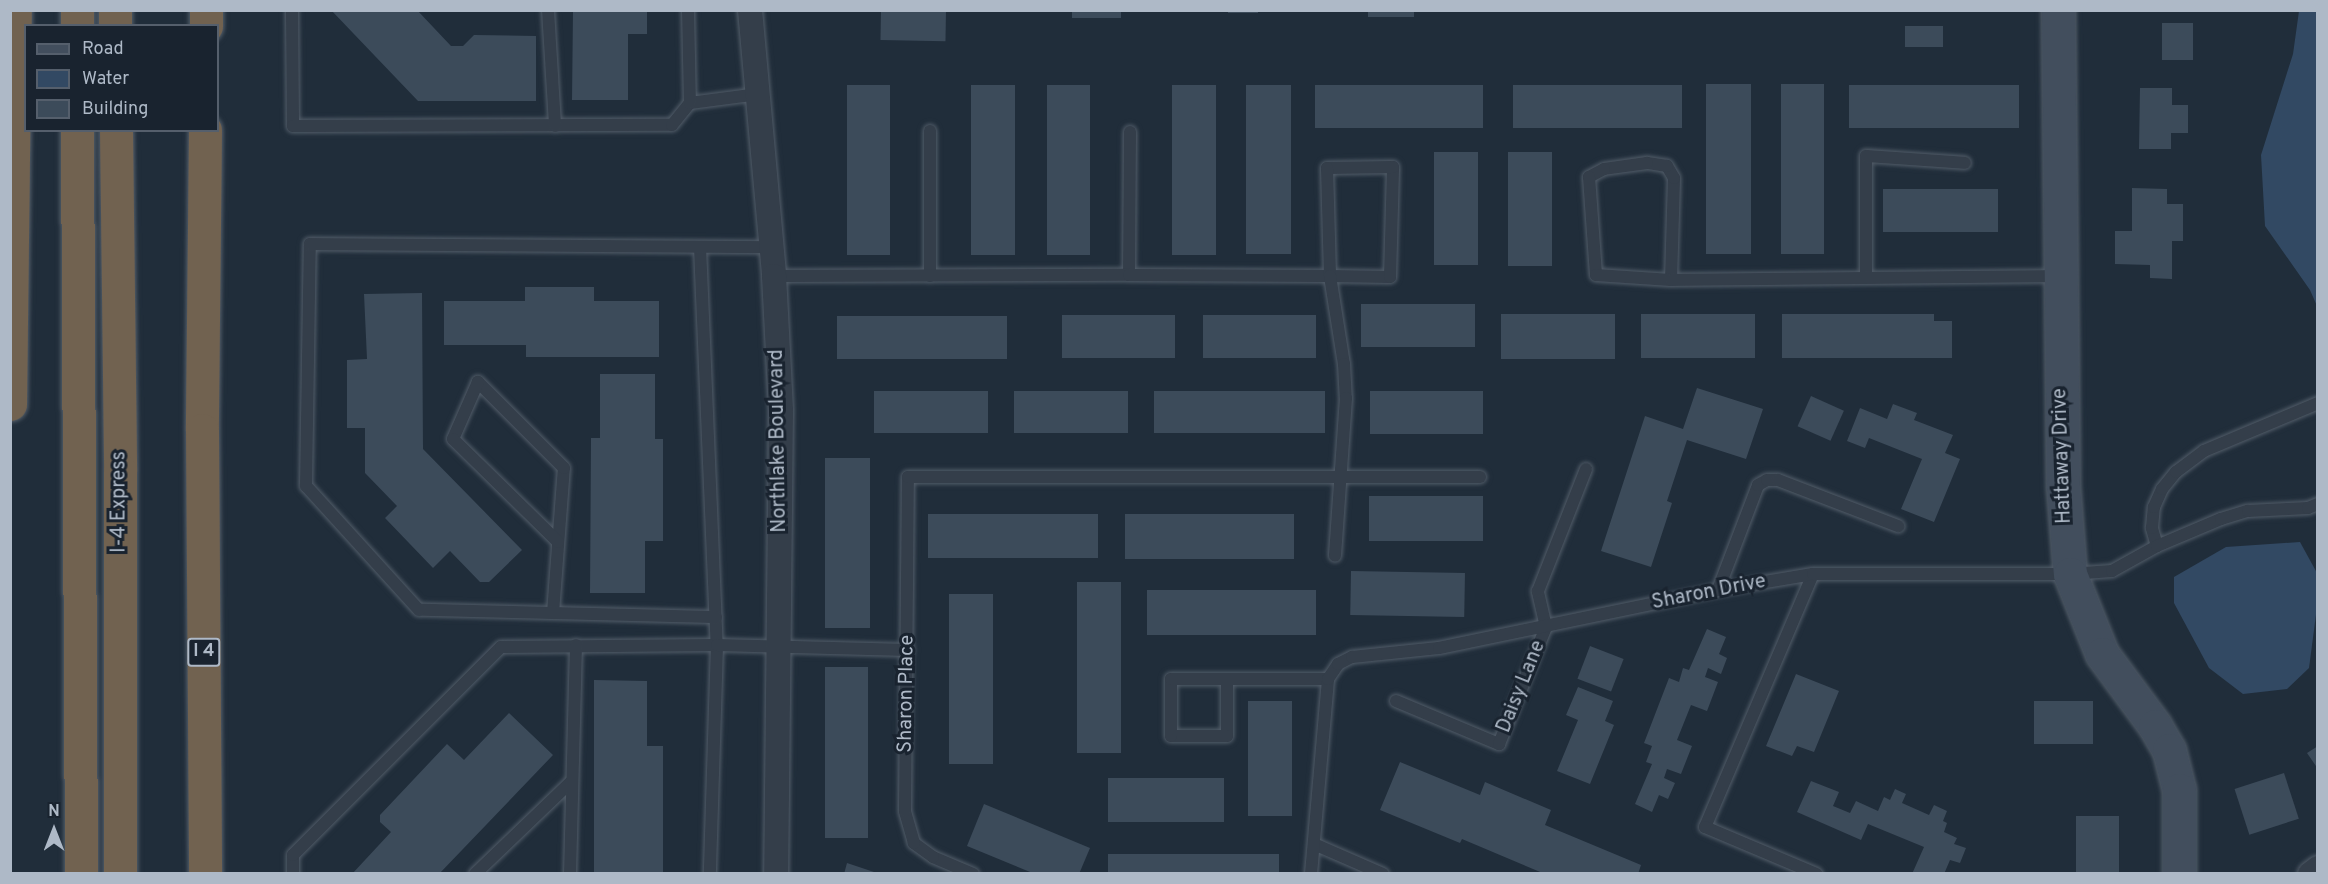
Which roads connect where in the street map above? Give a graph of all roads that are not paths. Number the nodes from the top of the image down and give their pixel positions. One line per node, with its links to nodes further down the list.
1 (15, 10): 26 (highway)
2 (292, 10): 9 (lane)
3 (548, 10): 9 (lane)
4 (688, 10): 8 (lane)
5 (750, 10): 7 (street, Northlake Boulevard)
6 (2058, 10): 22 (street, Hattaway Drive)
7 (758, 94): 8 (lane); 17 (street, Northlake Boulevard)
8 (690, 103): 9 (lane)
9 (555, 126)
10 (930, 131): 20 (lane)
11 (77, 132): 51 (highway, I-4 Express)
12 (116, 132): 52 (highway, I-4 Express)
13 (205, 132): 53 (highway, I 4)
14 (1130, 132): 18 (lane)
15 (1965, 163): 23 (lane)
16 (700, 247): 17 (lane); 38 (lane); 39 (lane)
17 (772, 248): 19 (street, Northlake Boulevard)
18 (1129, 275): 20 (lane); 21 (lane)
19 (774, 276): 20 (lane); 43 (street, Northlake Boulevard)
20 (930, 276)
21 (1330, 276): 21 (lane); 28 (lane)
22 (2060, 276): 23 (lane); 36 (street, Hattaway Drive)
23 (1866, 277): 24 (lane)
24 (1671, 280): 24 (lane)
25 (2318, 403): 33 (lane)
26 (10, 404)
27 (1586, 469): 40 (lane)
28 (1341, 476): 29 (lane); 34 (lane); 44 (lane, Sharon Place)
29 (1480, 477)
30 (2318, 504): 33 (lane, Sharon Drive)
31 (1898, 526): 37 (lane)
32 (558, 542): 32 (lane); 38 (lane)
33 (2157, 546): 36 (lane, Sharon Drive)
34 (1335, 556)
35 (1813, 574): 36 (lane, Sharon Drive); 37 (lane, Sharon Drive); 62 (lane)
36 (2070, 574): 63 (street, Hattaway Drive)
37 (1718, 590): 40 (lane, Sharon Drive)
38 (553, 613): 39 (lane)
39 (716, 617): 42 (lane)
40 (1546, 627): 46 (lane, Sharon Drive); 47 (lane, Daisy Lane)
41 (576, 645): 42 (lane); 48 (lane); 54 (lane)
42 (717, 645): 43 (lane); 57 (lane)
43 (780, 648): 44 (lane); 58 (street, Northlake Boulevard)
44 (908, 650): 59 (lane, Sharon Place)
45 (1227, 679): 45 (lane); 46 (lane)
46 (1328, 679): 49 (lane)
47 (1395, 701)
48 (571, 782): 55 (lane); 56 (lane)
49 (1314, 844): 60 (lane); 61 (lane)
50 (2318, 868): 64 (street)
51 (81, 873)
52 (120, 873)
53 (206, 873)
54 (293, 873)
55 (476, 873)
56 (570, 873)
57 (710, 873)
58 (776, 873)
59 (973, 873)
60 (1311, 873)
61 (1383, 873)
62 (1816, 873)
63 (2180, 873)
64 (2310, 873)

